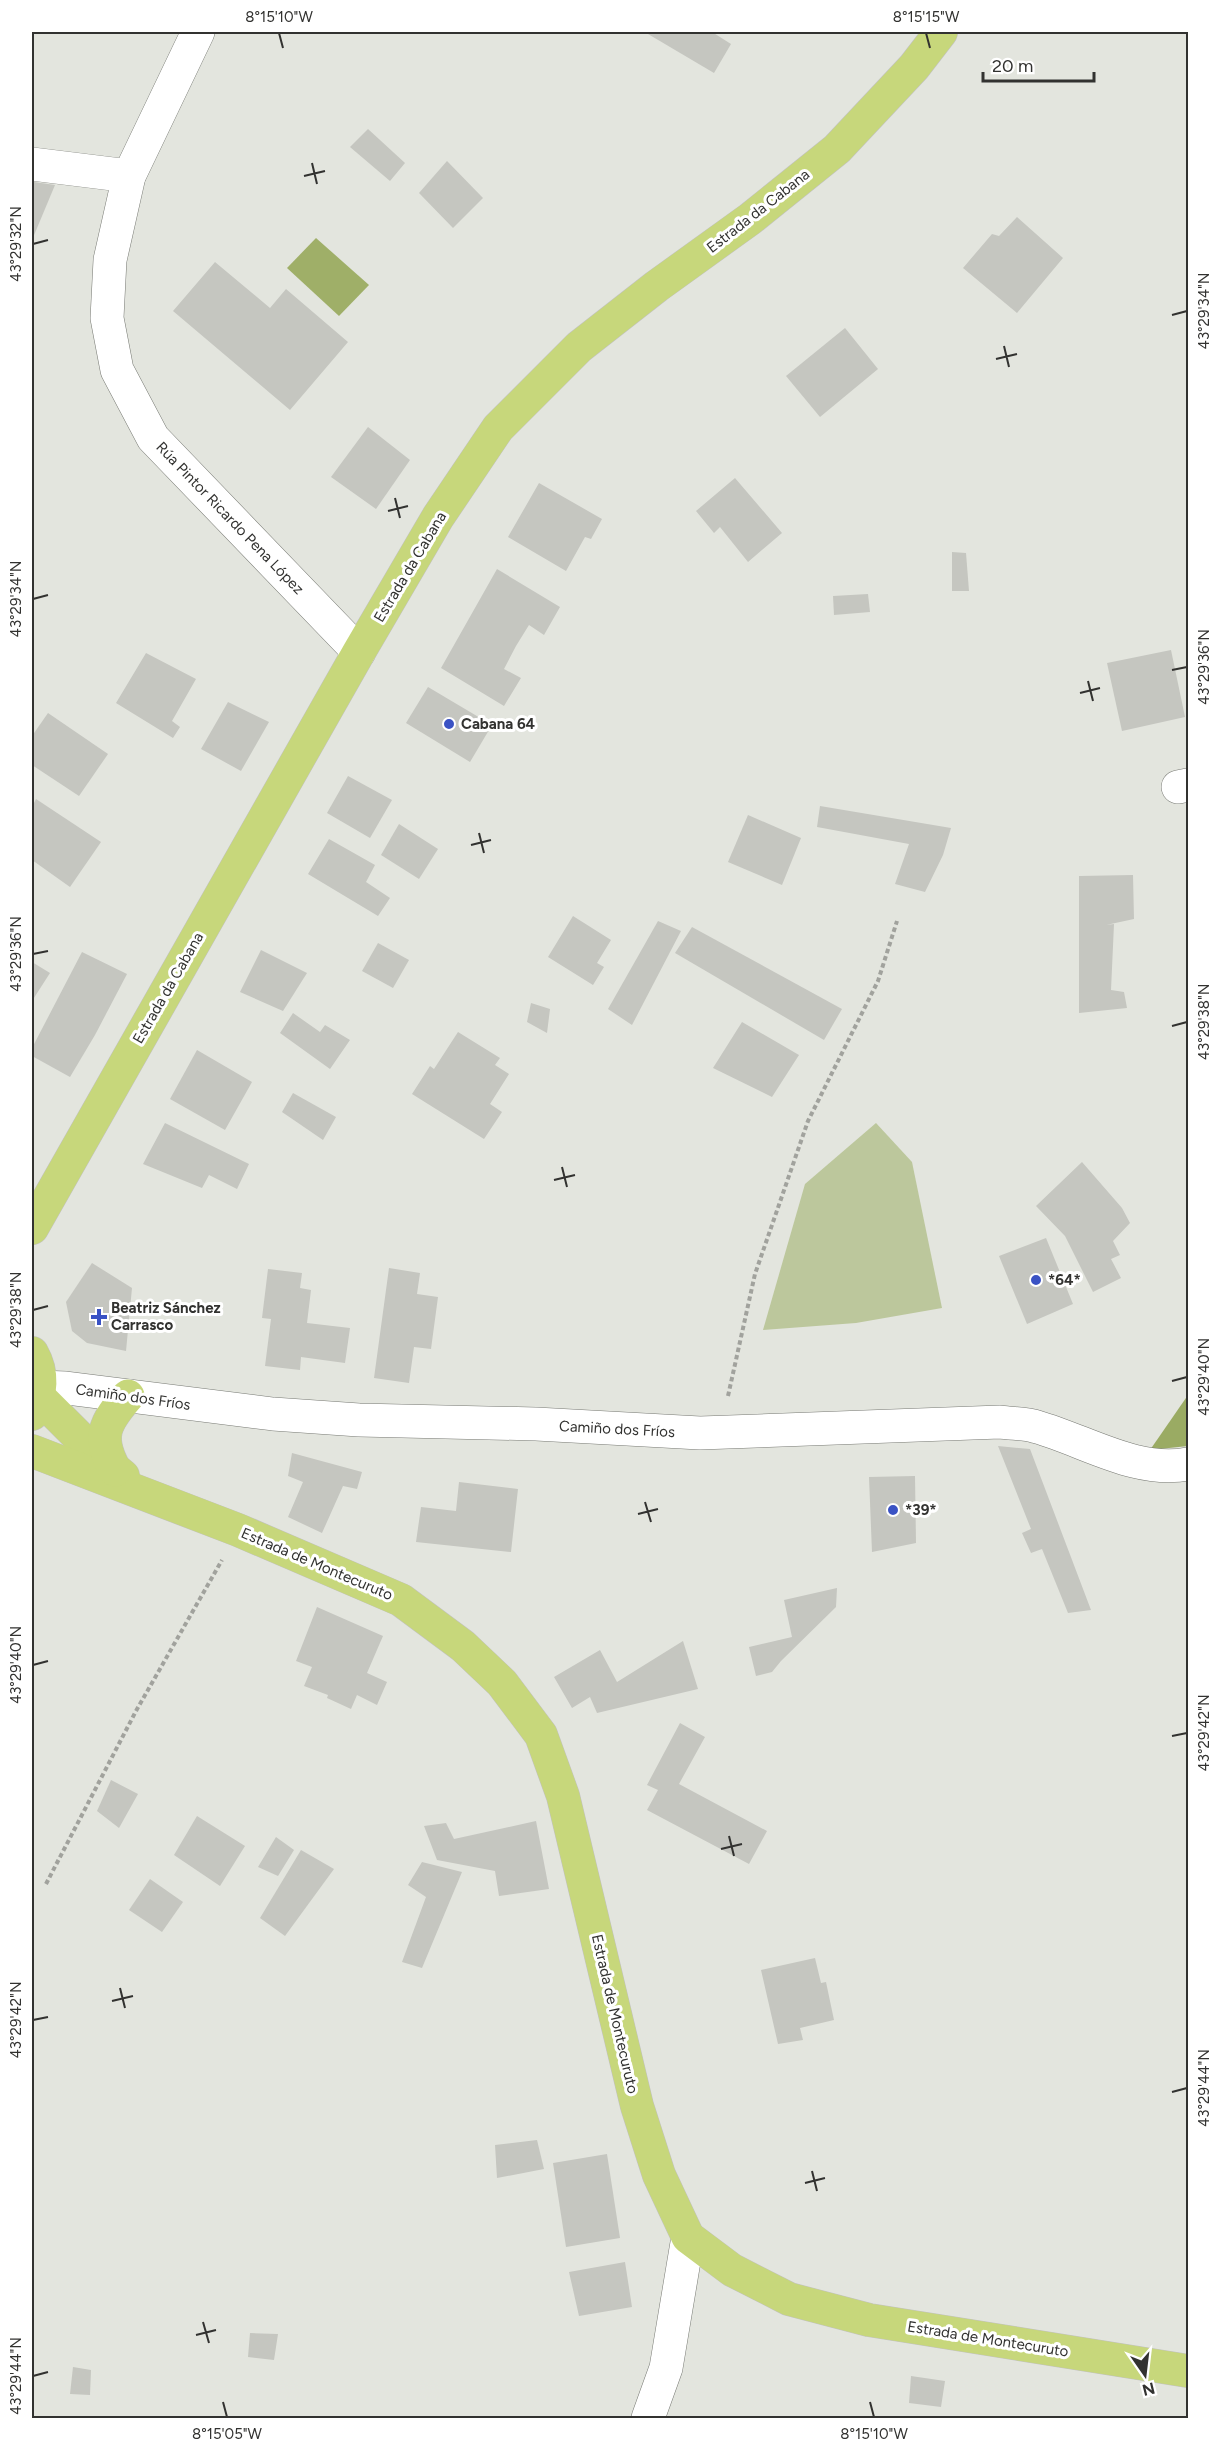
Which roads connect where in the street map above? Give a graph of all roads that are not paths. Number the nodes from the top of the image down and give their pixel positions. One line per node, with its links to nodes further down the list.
1 (198, 32): 4 (street, Rúa Pintor Ricardo Pena López)
2 (941, 32): 5 (main road, Estrada da Cabana)
3 (32, 164): 4 (street)
4 (129, 176): 5 (street, Rúa Pintor Ricardo Pena López)
5 (359, 652): 6 (main road, Estrada da Cabana)
6 (32, 1228)
7 (32, 1353): 9 (main road)
8 (128, 1396): 9 (street, Camiño dos Fríos); 11 (street, Camiño dos Fríos); 12 (main road)
9 (37, 1399): 12 (main road, Estrada de Montecuruto)
10 (32, 1451): 13 (main road, Estrada de Montecuruto)
11 (1188, 1464)
12 (115, 1470): 13 (main road, Estrada de Montecuruto)
13 (146, 1493): 14 (main road, Estrada de Montecuruto)
14 (688, 2237): 15 (main road, Estrada de Montecuruto); 16 (street)
15 (1188, 2371)
16 (648, 2418)

